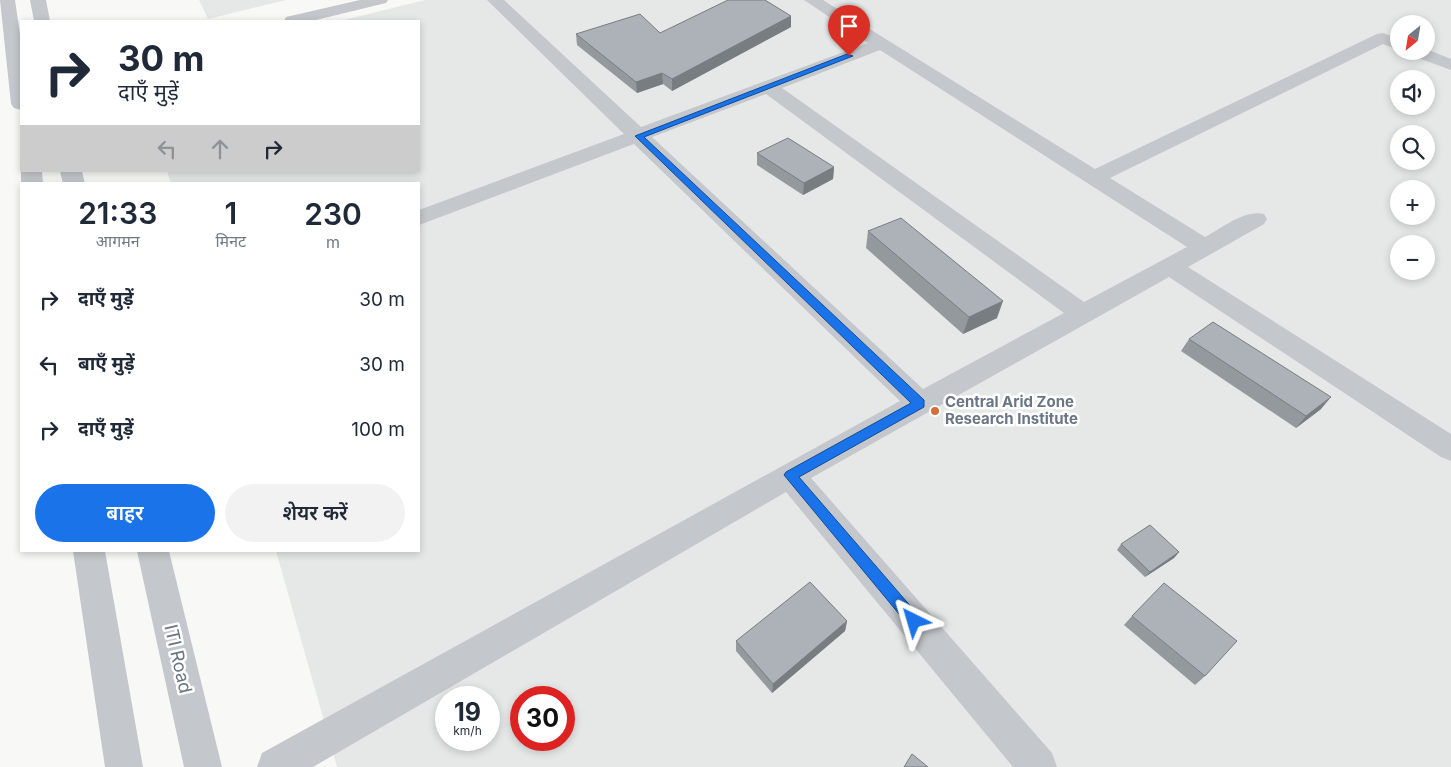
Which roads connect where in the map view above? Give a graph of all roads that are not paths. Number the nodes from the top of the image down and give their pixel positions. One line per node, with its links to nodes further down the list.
1 (7, 0): 13 (street)
2 (38, 0): 6 (street)
3 (380, 0): 7 (street)
4 (495, 0): 14 (street)
5 (812, 0): 9 (street)
6 (42, 20)
7 (296, 20)
8 (1390, 41): 15 (street)
9 (882, 44): 12 (street); 15 (street)
10 (1435, 59): 11 (street)
11 (1451, 65)
12 (769, 87): 14 (street); 20 (street)
13 (20, 97)
14 (639, 136): 16 (street); 21 (street)
15 (1094, 178): 18 (street)
16 (420, 218)
17 (1256, 219): 18 (street)
18 (1204, 247): 19 (street)
19 (1169, 266): 20 (street); 22 (street)
20 (1083, 314): 21 (street)
21 (920, 403): 23 (street)
22 (1451, 449)
23 (790, 475): 28 (street); 29 (street)
24 (88, 552): 26 (street)
25 (153, 552): 27 (street, ITI Road)
26 (124, 767)
27 (203, 767)
28 (276, 767)
29 (1038, 767)

